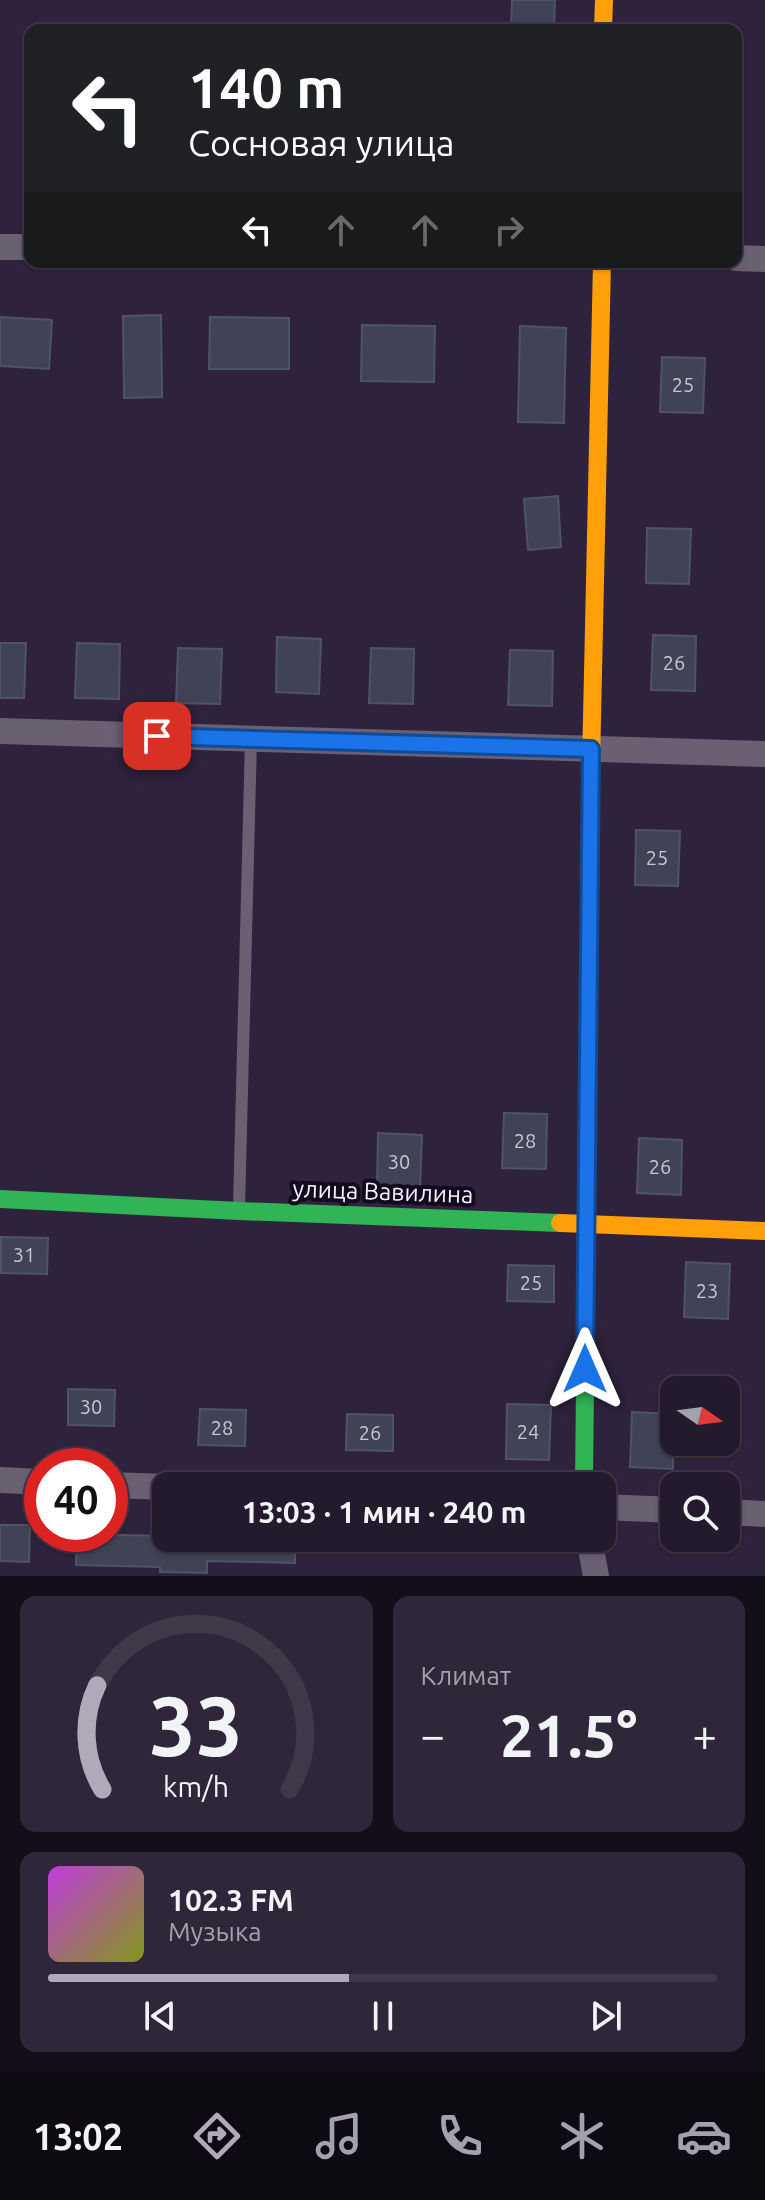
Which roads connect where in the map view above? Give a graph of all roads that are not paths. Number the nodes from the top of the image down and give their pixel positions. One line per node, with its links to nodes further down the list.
1 (604, 0): 2 (street)
2 (603, 24)
3 (0, 247): 4 (street)
4 (24, 247)
5 (742, 258): 6 (street)
6 (765, 259)
7 (602, 268): 10 (street)
8 (0, 731): 9 (street)
9 (251, 739): 10 (street); 13 (lane)
10 (591, 749): 11 (street); 14 (street)
11 (765, 754)
12 (0, 1199): 13 (street, улица Вавилина)
13 (239, 1211): 14 (street, улица Вавилина)
14 (585, 1223): 15 (street, улица Вавилина); 16 (street)
15 (765, 1231)
16 (584, 1472)
17 (0, 1480): 18 (street)
18 (24, 1481)
19 (128, 1486): 20 (street)
20 (152, 1486)
21 (616, 1508): 22 (street)
22 (660, 1509)
23 (740, 1513): 24 (street)
24 (765, 1514)
25 (592, 1552): 26 (street)
26 (596, 1576)

